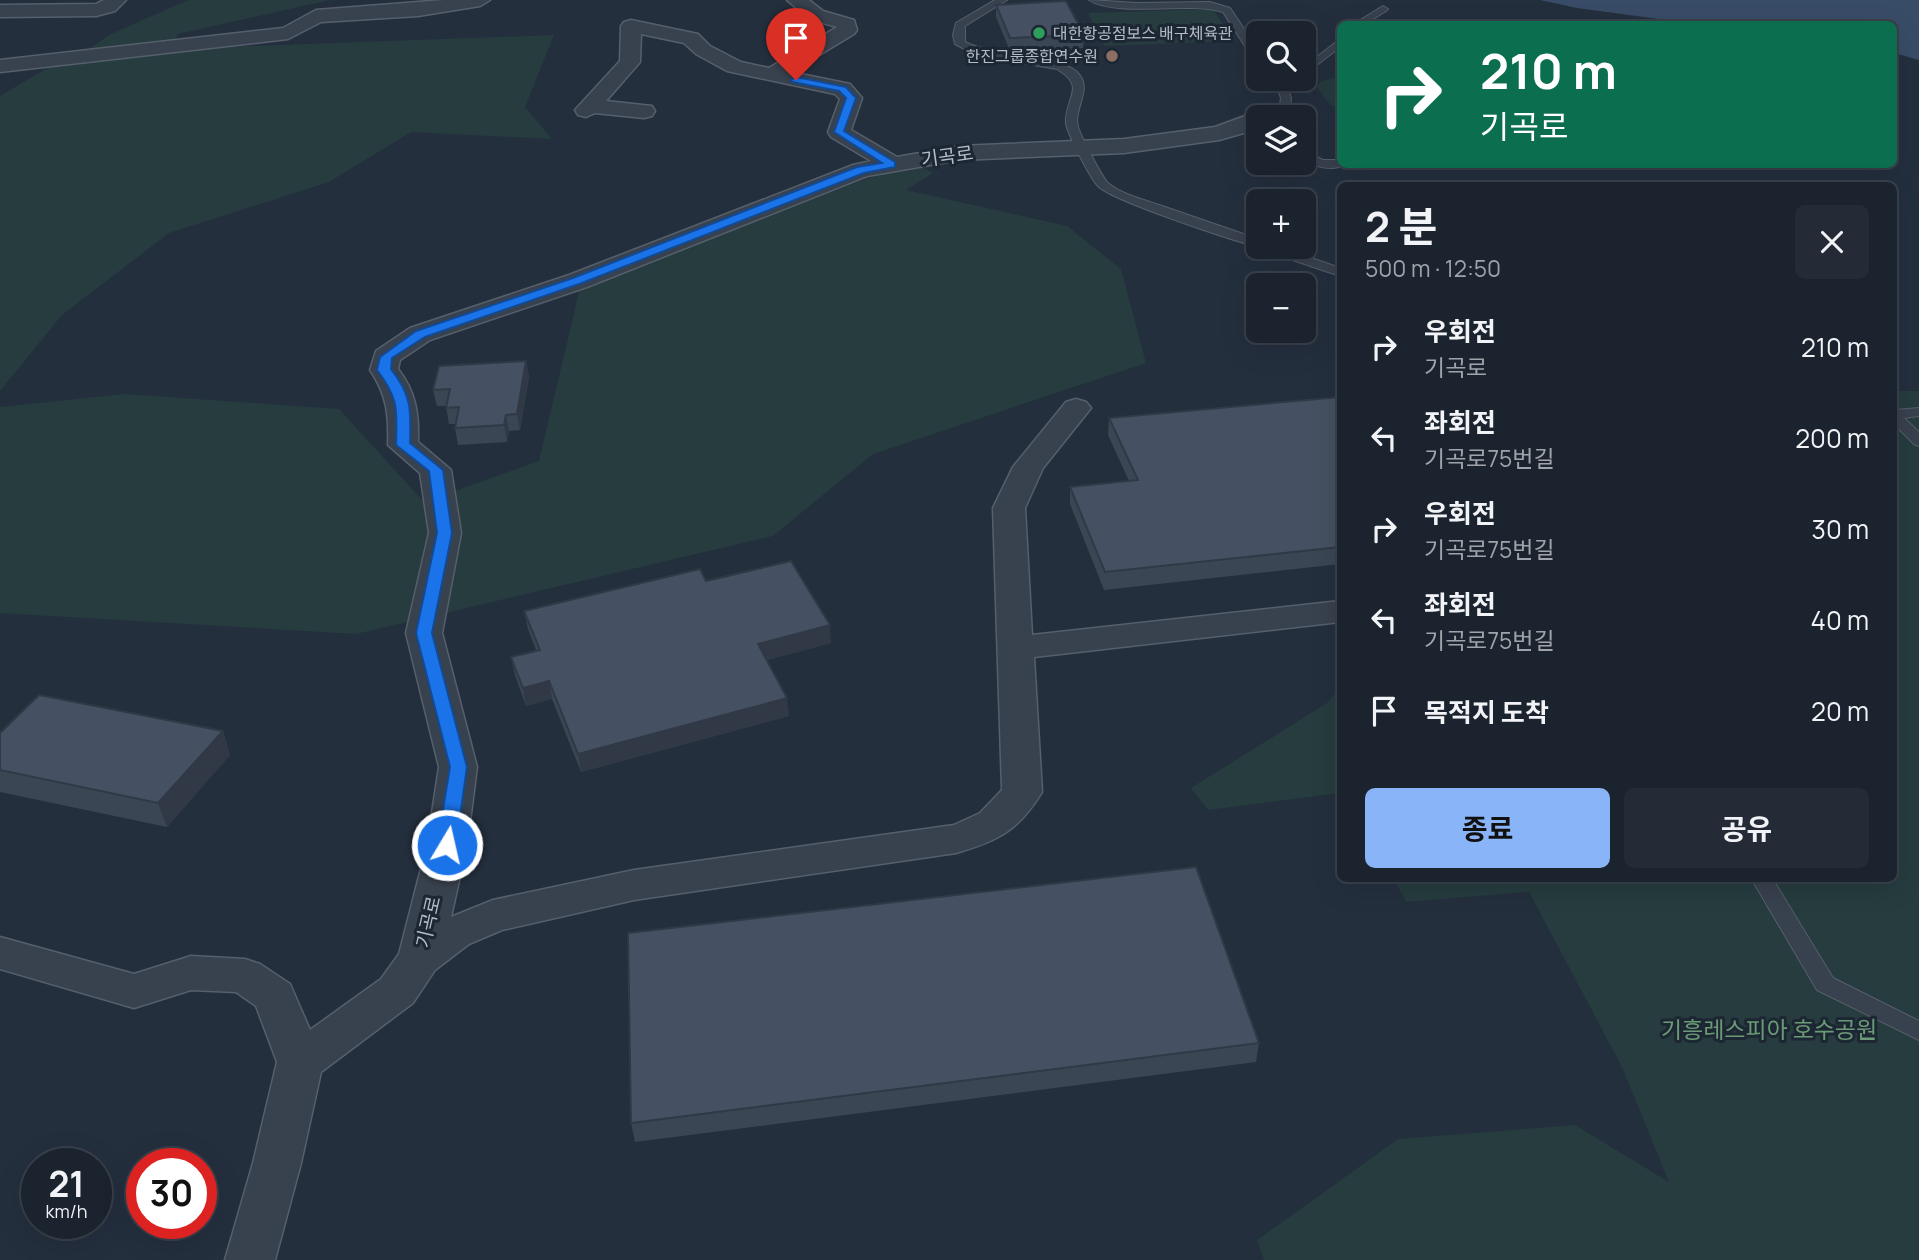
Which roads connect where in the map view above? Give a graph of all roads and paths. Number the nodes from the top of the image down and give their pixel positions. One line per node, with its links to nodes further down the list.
1 (116, 0): 7 (street)
2 (480, 0): 12 (street)
3 (797, 0): 13 (street)
4 (1002, 0): 16 (lane)
5 (1094, 0): 9 (lane)
6 (1383, 9): 8 (lane)
7 (0, 11)
8 (1364, 21)
9 (1246, 39)
10 (1337, 44): 11 (lane)
11 (1316, 62)
12 (0, 66)
13 (772, 75): 14 (street); 18 (street)
14 (643, 111)
15 (1246, 123): 16 (street, 기곡로)
16 (1081, 146): 18 (street, 기곡로); 20 (lane)
17 (1316, 162): 19 (lane)
18 (891, 164): 32 (street, 기곡로)
19 (1337, 165)
20 (1246, 239)
21 (1303, 259): 22 (lane)
22 (1337, 271)
23 (1076, 408): 29 (street)
24 (1919, 412): 25 (lane)
25 (1897, 417)
26 (1897, 419): 27 (lane)
27 (1919, 441)
28 (1337, 612): 29 (street)
29 (1016, 648): 32 (street)
30 (1763, 882): 33 (lane)
31 (0, 953): 34 (street)
32 (420, 958): 34 (street, 기곡로)
33 (1919, 1031)
34 (300, 1062): 35 (street)
35 (250, 1260)

